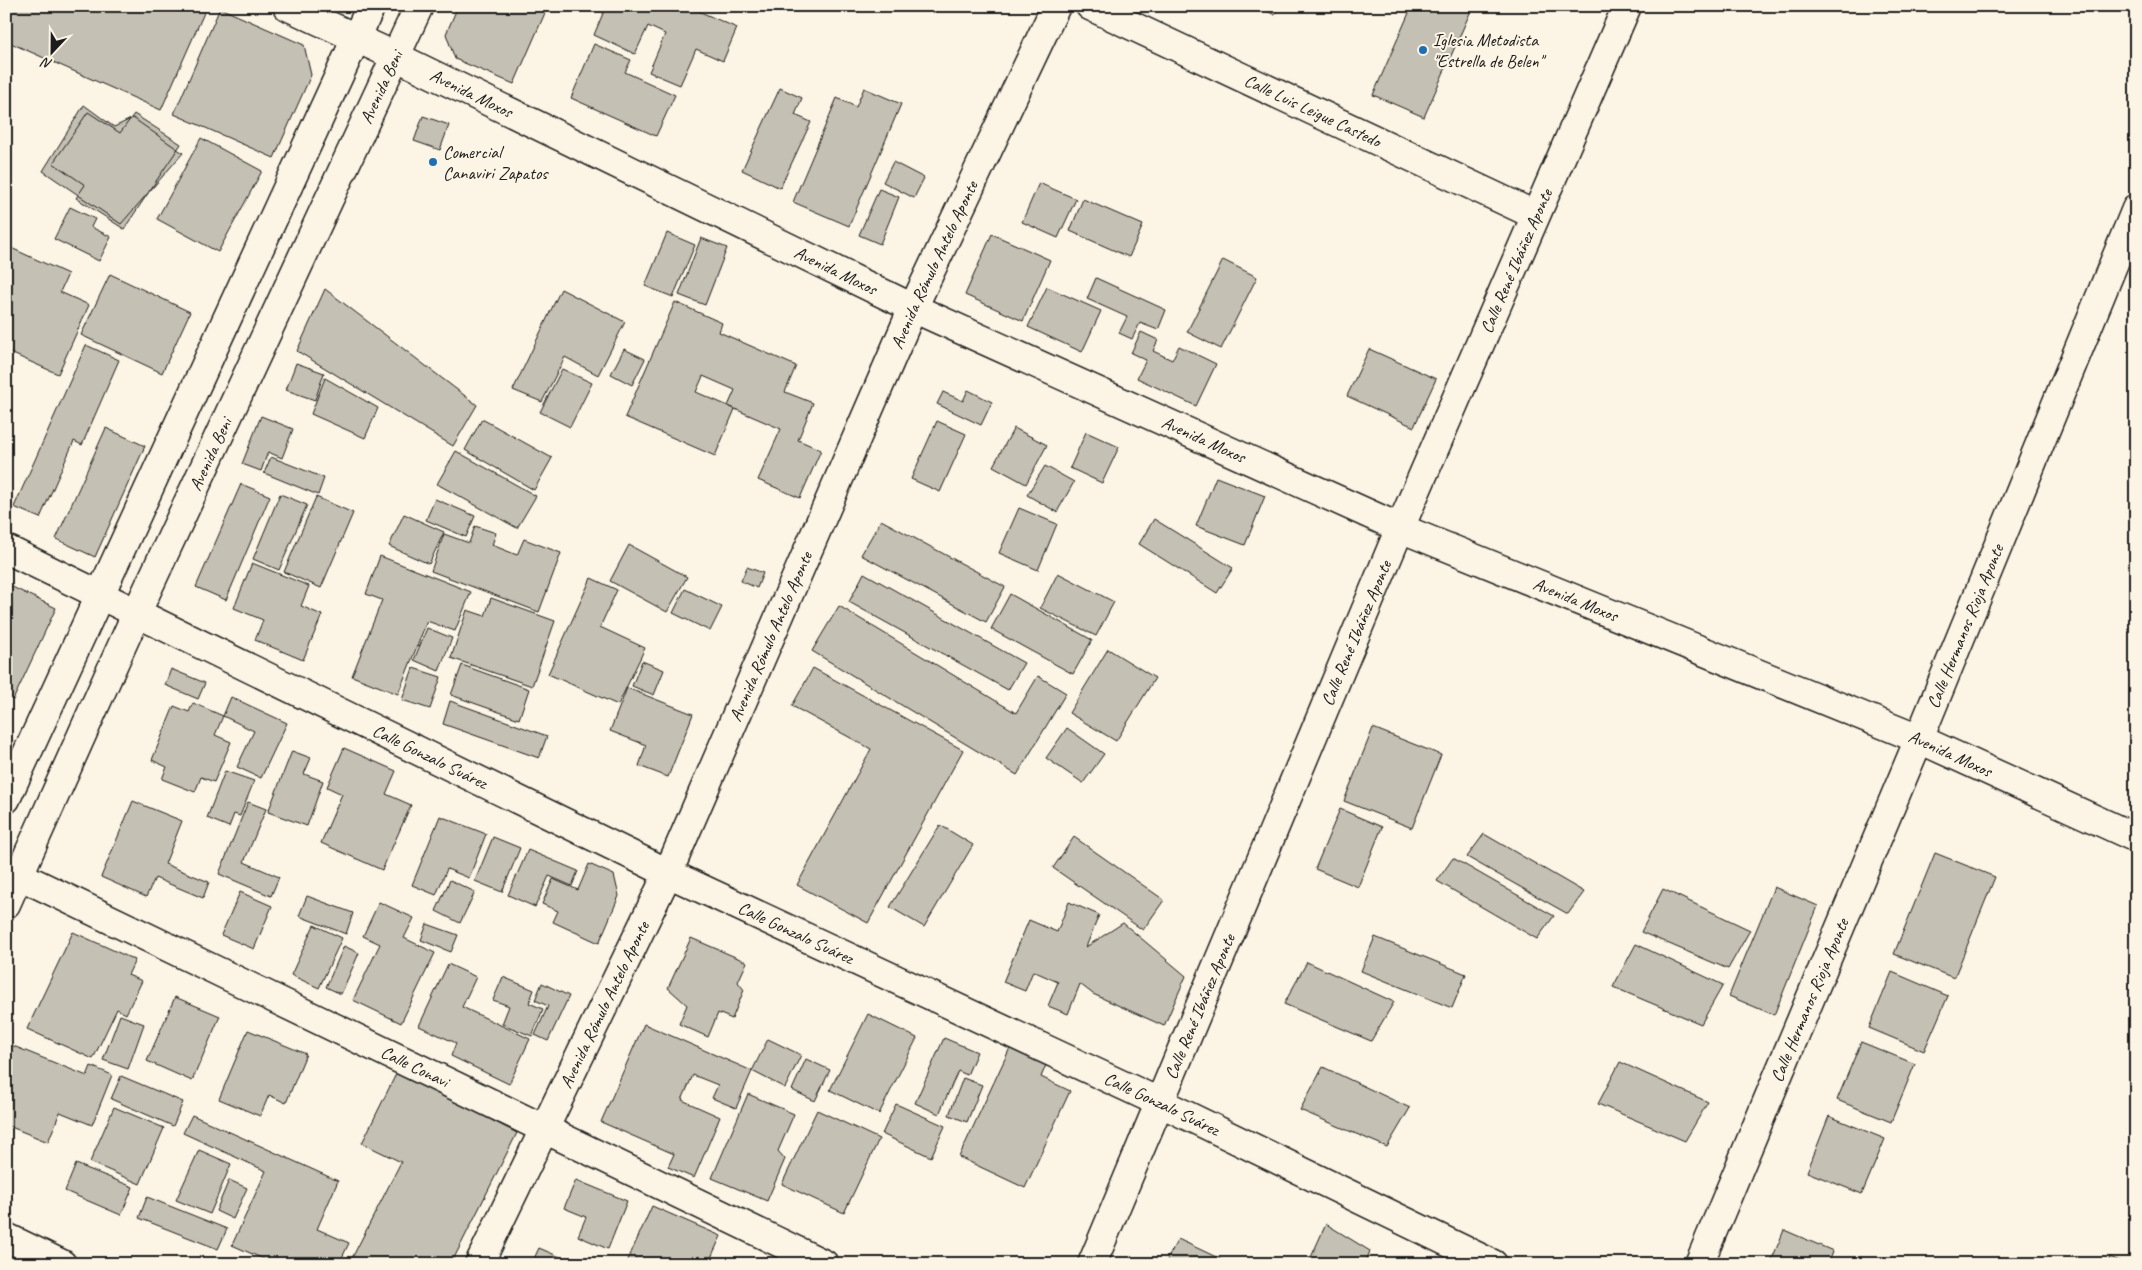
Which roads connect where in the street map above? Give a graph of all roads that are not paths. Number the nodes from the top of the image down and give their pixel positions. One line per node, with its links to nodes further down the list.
1 (287, 6): 7 (street, Avenida Moxos)
2 (371, 6): 7 (street)
3 (419, 6): 8 (street, Avenida Beni)
4 (1056, 6): 11 (street, Avenida Rómulo Antelo Aponte)
5 (1090, 6): 10 (street, Calle Luis Leigue Castedo)
6 (1627, 6): 10 (street, Calle René Ibáñez Aponte)
7 (356, 38): 8 (street, Avenida Moxos); 14 (street)
8 (395, 56): 11 (street, Avenida Moxos); 15 (street, Avenida Beni)
9 (2136, 209): 16 (street, Calle Hermanos Rioja Aponte)
10 (1535, 215): 12 (street, Calle René Ibáñez Aponte)
11 (913, 308): 12 (street, Avenida Moxos); 20 (street, Avenida Rómulo Antelo Aponte)
12 (1400, 528): 16 (street, Avenida Moxos); 22 (street, Calle René Ibáñez Aponte)
13 (6, 549): 14 (street, Calle Gonzalo Suárez)
14 (101, 595): 15 (street, Calle Gonzalo Suárez); 17 (street)
15 (137, 612): 19 (street, Avenida Beni); 20 (street, Calle Gonzalo Suárez)
16 (1919, 739): 18 (street, Avenida Moxos); 30 (street, Calle Hermanos Rioja Aponte)
17 (6, 799)
18 (2136, 838)
19 (13, 872): 21 (street, Avenida Beni); 23 (street, Calle Conavi)
20 (668, 873): 22 (street, Calle Gonzalo Suárez); 23 (street, Avenida Rómulo Antelo Aponte)
21 (6, 904)
22 (1161, 1102): 28 (street, Calle René Ibáñez Aponte); 29 (street, Calle Gonzalo Suárez)
23 (544, 1128): 26 (street, Avenida Rómulo Antelo Aponte); 27 (street, Calle Conavi)
24 (6, 1237): 25 (street)
25 (62, 1264)
26 (479, 1264)
27 (824, 1264)
28 (1092, 1264)
29 (1493, 1264)
30 (1698, 1264)

